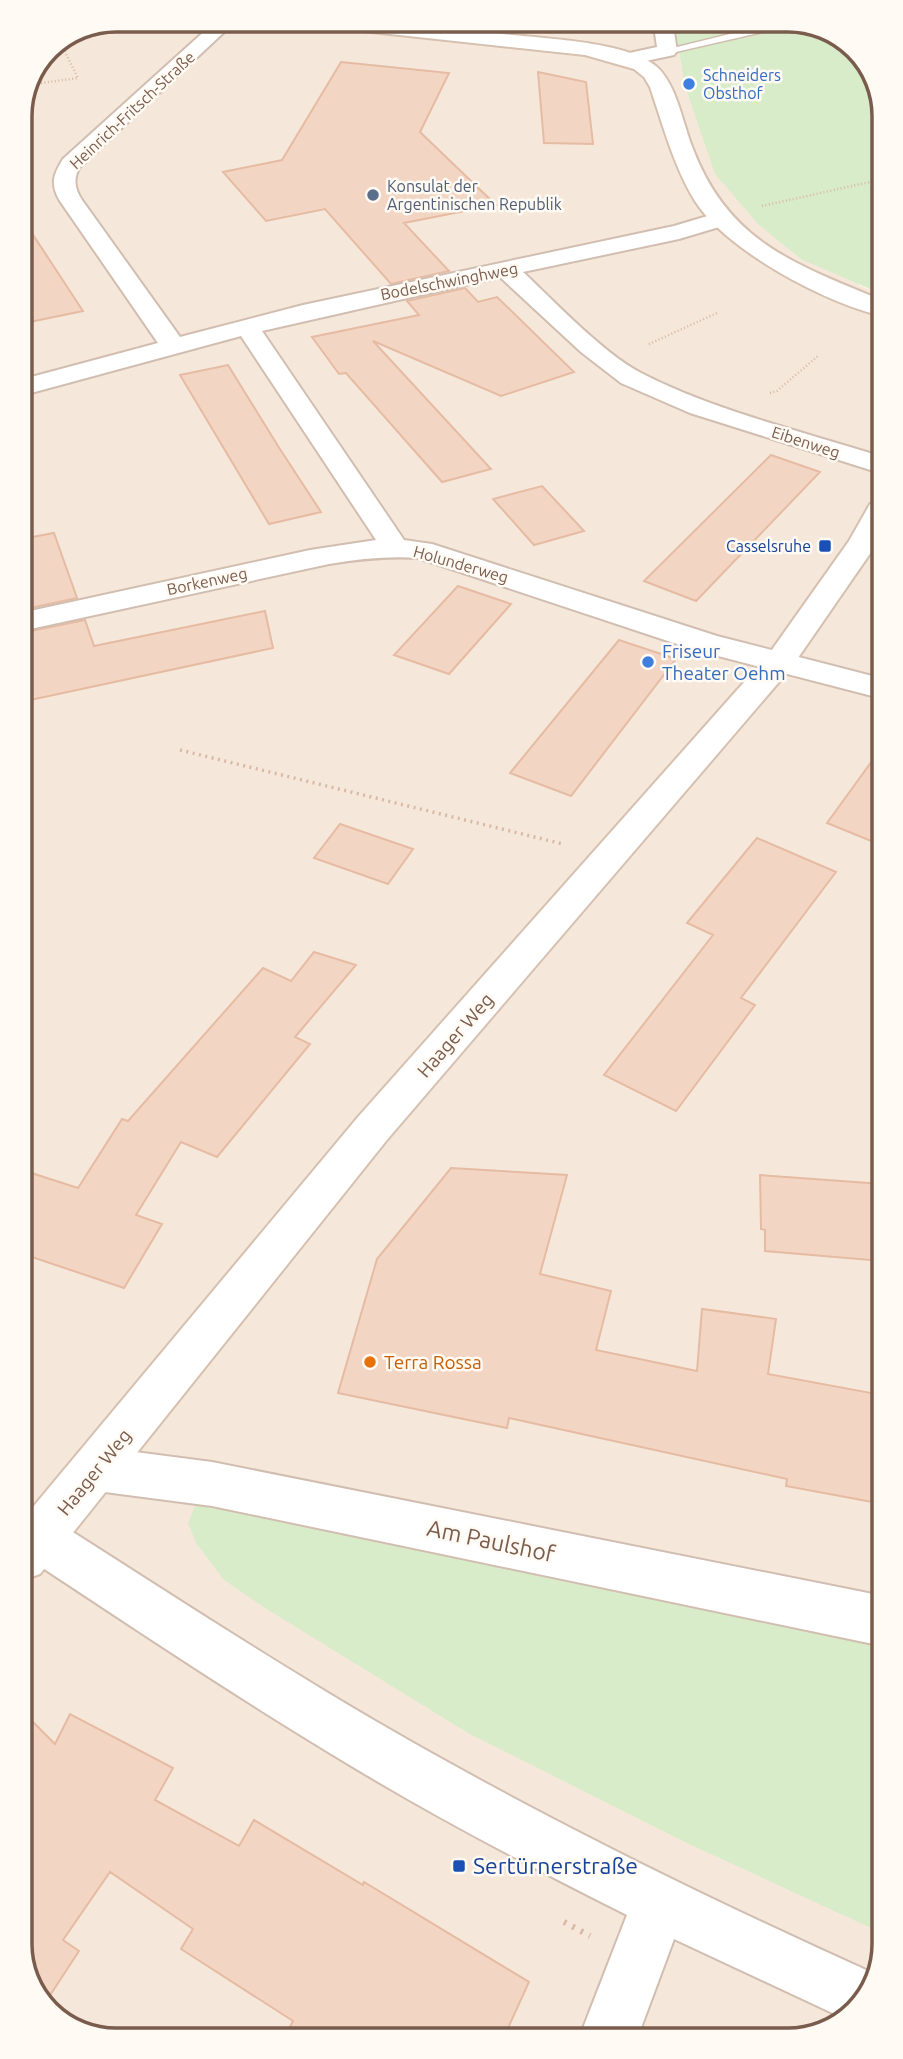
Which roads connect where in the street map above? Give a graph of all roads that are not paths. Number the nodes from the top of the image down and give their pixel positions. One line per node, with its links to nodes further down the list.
1 (215, 32): 11 (street, Heinrich-Fritsch-Straße)
2 (463, 32): 6 (street)
3 (664, 32): 5 (street)
4 (750, 32): 5 (lane)
5 (667, 51): 6 (street)
6 (627, 59): 7 (street)
7 (722, 219): 8 (street, Bodelschwinghweg); 9 (street)
8 (505, 269): 10 (street, Bodelschwinghweg); 13 (street, Eibenweg)
9 (872, 305)
10 (246, 326): 11 (street, Bodelschwinghweg); 15 (street, Holunderweg)
11 (173, 346): 12 (street, Bodelschwinghweg)
12 (32, 385)
13 (872, 462)
14 (872, 525): 17 (street, Haager Weg)
15 (394, 546): 16 (street, Borkenweg); 17 (street, Holunderweg)
16 (32, 620)
17 (780, 661): 18 (street, Holunderweg); 19 (street, Haager Weg)
18 (872, 686)
19 (97, 1469): 20 (street, Haager Weg); 21 (street, Am Paulshof)
20 (32, 1547): 22 (street)
21 (872, 1619)
22 (660, 1902): 23 (street); 24 (street)
23 (855, 1993)
24 (612, 2028)

